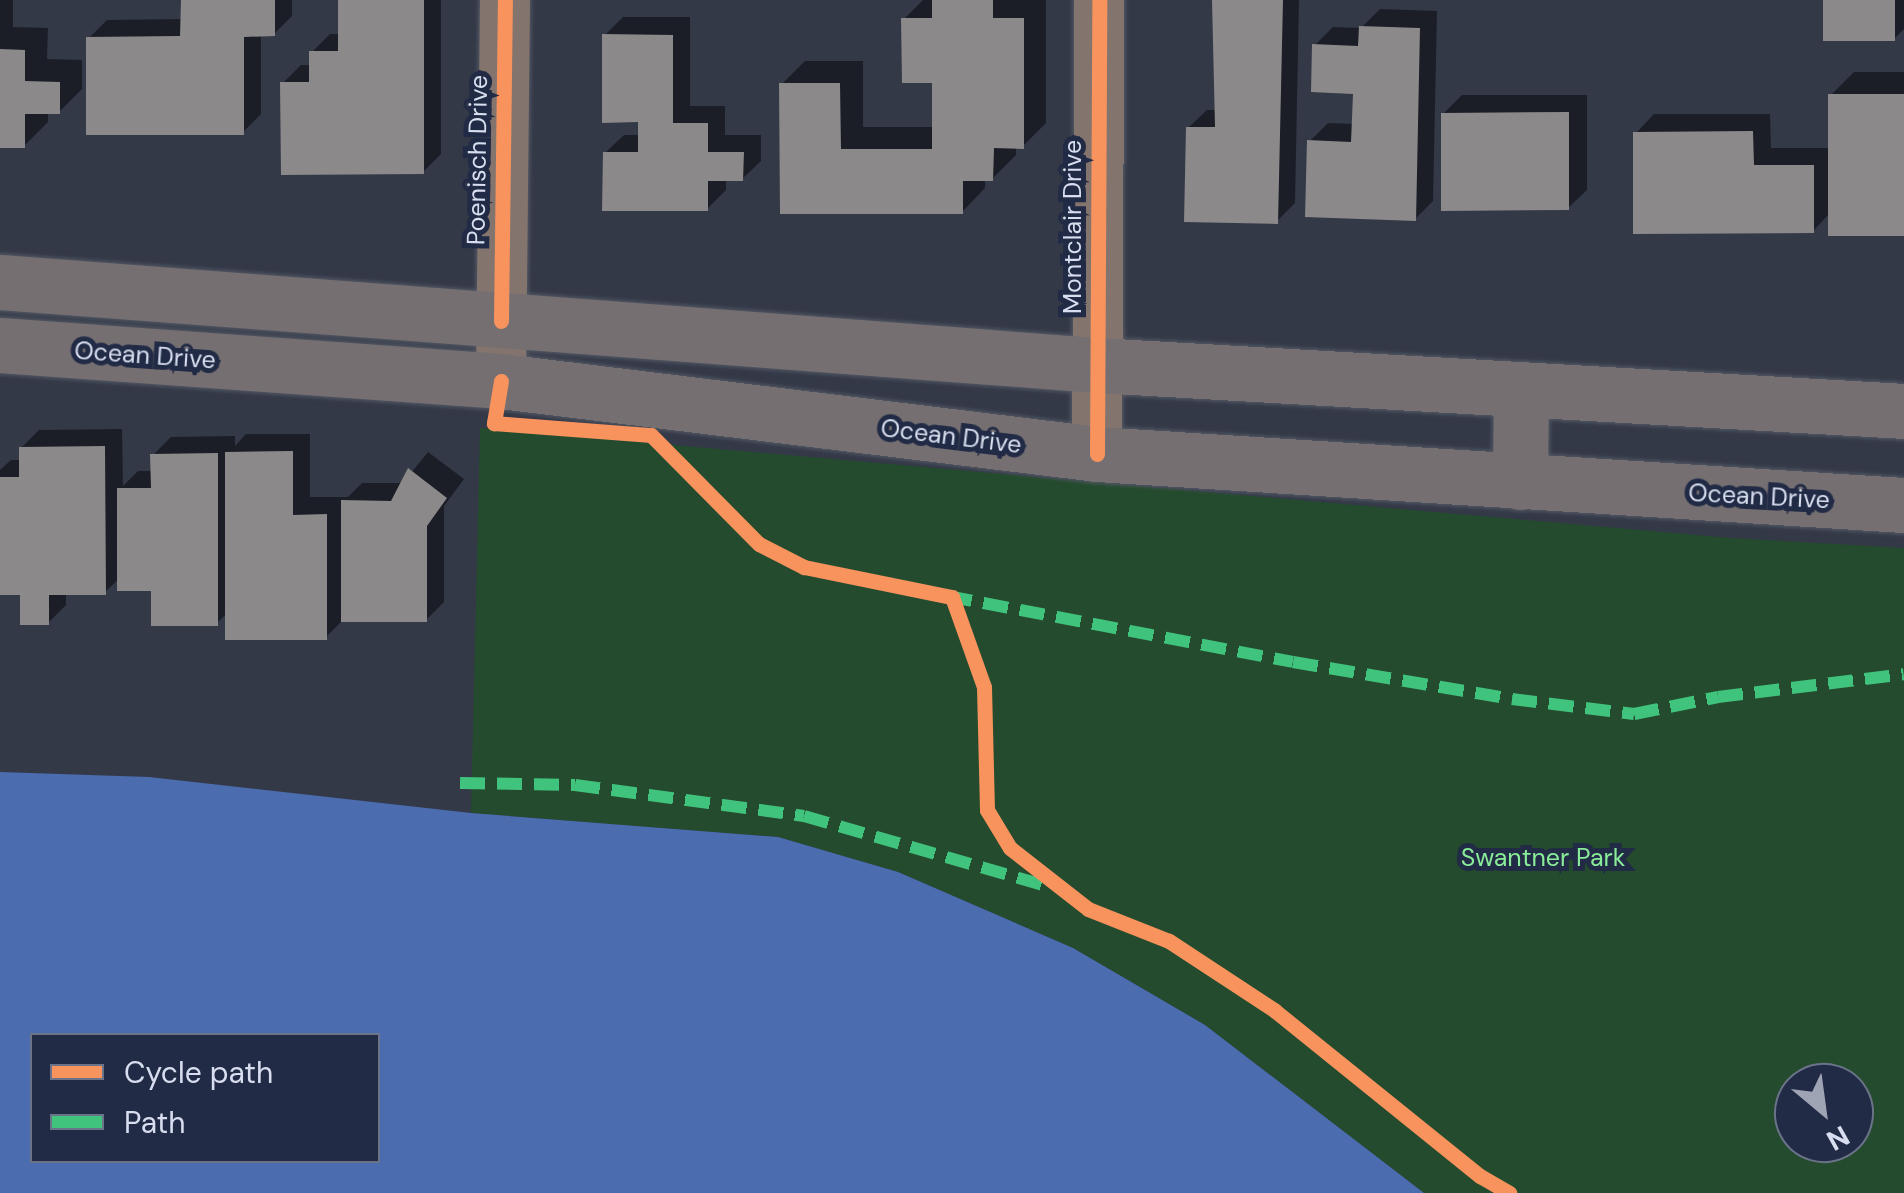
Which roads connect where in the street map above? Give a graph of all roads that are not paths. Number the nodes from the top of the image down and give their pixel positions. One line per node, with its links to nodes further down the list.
1 (505, 0): 5 (street, Poenisch Drive)
2 (1099, 0): 8 (street, Montclair Drive)
3 (0, 282): 4 (main road)
4 (80, 288): 5 (main road); 7 (main road)
5 (501, 321): 8 (main road); 9 (street, Poenisch Drive)
6 (0, 345): 7 (main road, Ocean Drive)
7 (76, 351): 9 (main road, Ocean Drive)
8 (1097, 365): 10 (main road); 12 (street, Montclair Drive)
9 (501, 381): 12 (main road, Ocean Drive)
10 (1521, 389): 11 (main road); 13 (main road)
11 (1904, 411)
12 (1098, 454): 13 (main road, Ocean Drive)
13 (1520, 482): 14 (main road, Ocean Drive)
14 (1904, 504)

